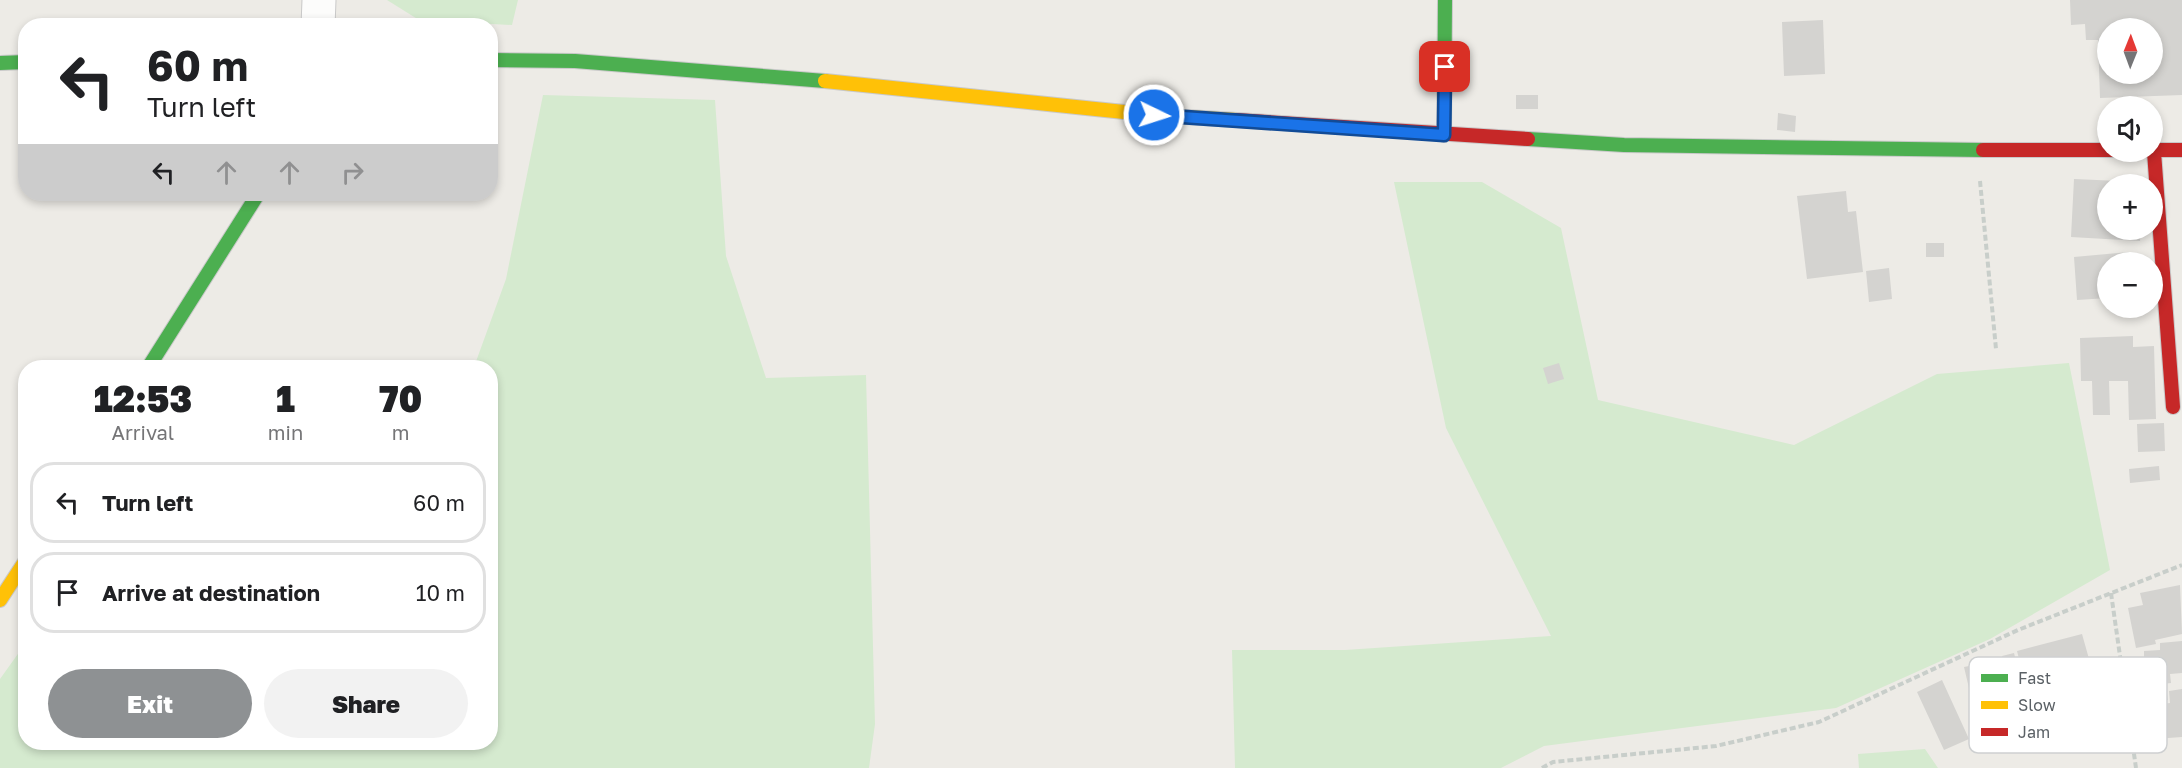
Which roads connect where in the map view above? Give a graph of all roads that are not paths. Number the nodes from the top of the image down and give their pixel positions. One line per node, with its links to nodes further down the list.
1 (319, 0): 3 (street)
2 (1445, 0): 7 (street)
3 (318, 18)
4 (498, 60): 7 (street)
5 (18, 62): 6 (street)
6 (0, 63)
7 (1444, 135): 9 (street)
8 (2182, 150): 10 (street)
9 (2097, 151)
10 (2163, 151)
11 (2155, 162): 14 (street)
12 (254, 201): 13 (street)
13 (153, 360)
14 (2173, 407)
15 (18, 572): 16 (street)
16 (0, 600)

